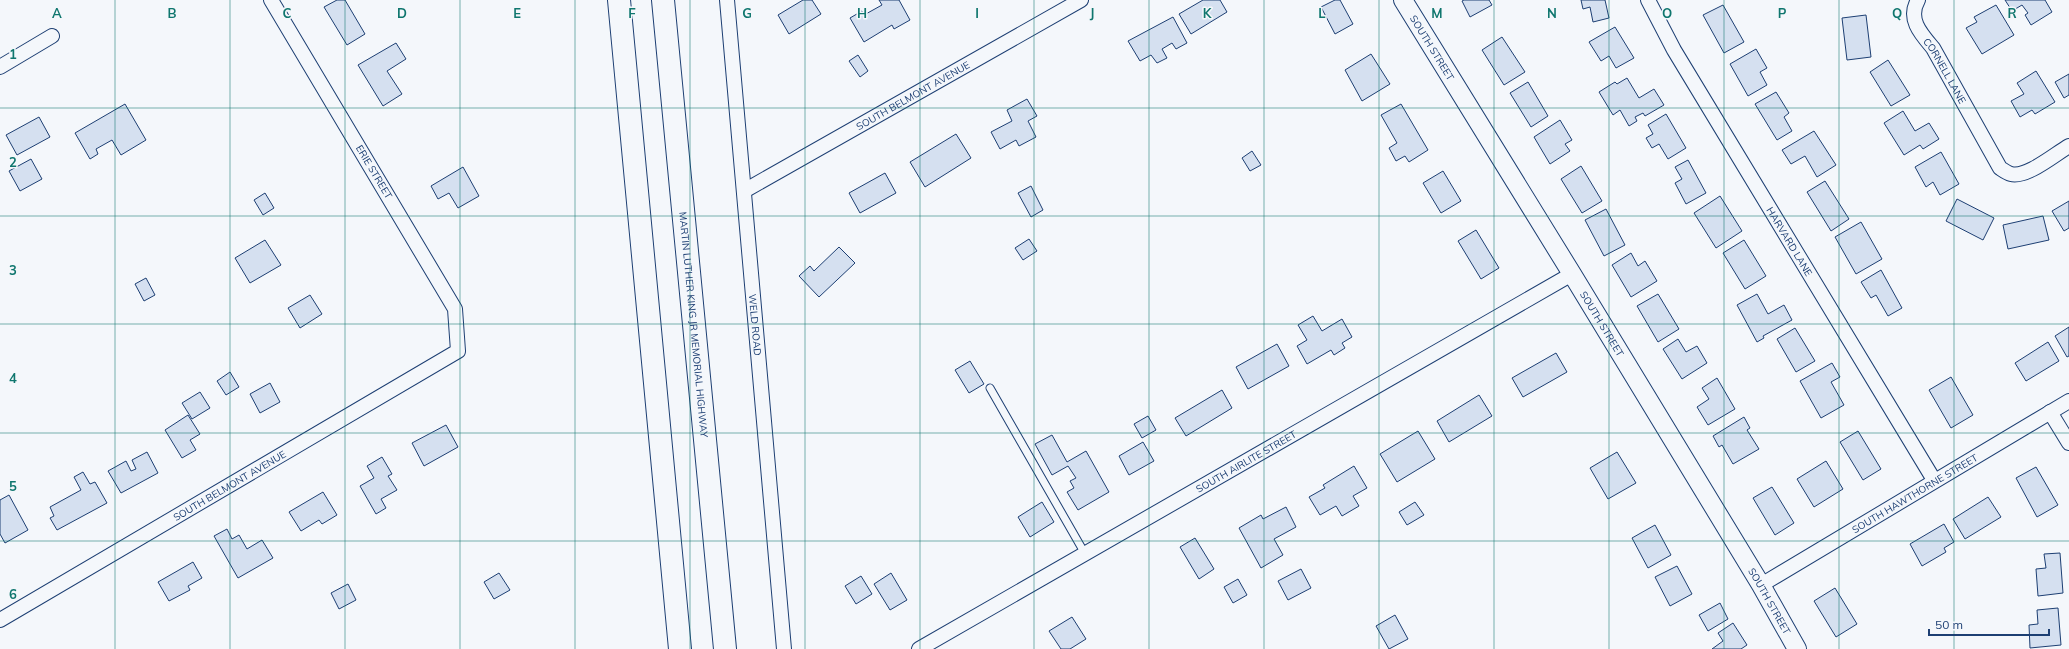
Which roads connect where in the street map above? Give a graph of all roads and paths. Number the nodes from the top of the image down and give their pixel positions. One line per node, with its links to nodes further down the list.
1 (271, 0): 14 (street, ERIE STREET)
2 (619, 0): 23 (highway)
3 (663, 0): 24 (highway, MARTIN LUTHER KING JR MEMORIAL HIGHWAY)
4 (727, 0): 12 (street, WELD ROAD)
5 (1081, 0): 12 (street, SOUTH BELMONT AVENUE)
6 (1403, 0): 13 (street, SOUTH STREET)
7 (1648, 0): 19 (street, HARVARD LANE)
8 (1918, 0): 11 (street, CORNELL LANE)
9 (52, 36): 10 (street)
10 (0, 66)
11 (2069, 146)
12 (744, 191): 25 (street, WELD ROAD)
13 (1572, 274): 20 (street, SOUTH AIRLITE STREET); 21 (street, SOUTH STREET)
14 (458, 351): 22 (street, SOUTH BELMONT AVENUE)
15 (990, 388): 20 (lane)
16 (2069, 401): 17 (street, SOUTH HAWTHORNE STREET)
17 (2050, 412): 18 (street); 19 (street, SOUTH HAWTHORNE STREET)
18 (2069, 443)
19 (1934, 480): 21 (street, SOUTH HAWTHORNE STREET)
20 (1084, 552): 26 (street, SOUTH AIRLITE STREET)
21 (1761, 585): 27 (street, SOUTH STREET)
22 (0, 620)
23 (680, 649)
24 (726, 649)
25 (784, 649)
26 (919, 649)
27 (1797, 649)

